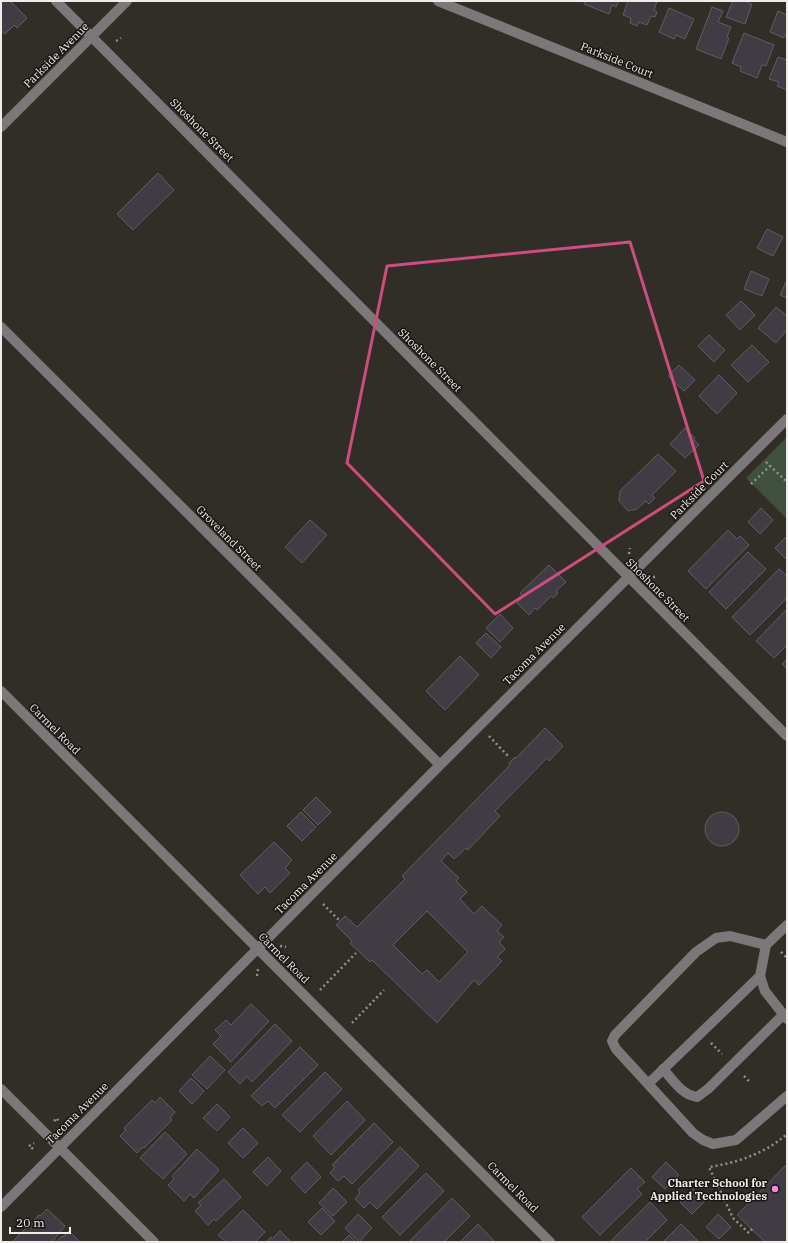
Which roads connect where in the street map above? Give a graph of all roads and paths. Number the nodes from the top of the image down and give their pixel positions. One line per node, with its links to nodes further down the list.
1 (56, 1): 4 (street, Shoshone Street)
2 (127, 1): 4 (street, Parkside Avenue)
3 (438, 1): 6 (street, Parkside Court)
4 (92, 36): 5 (street, Parkside Avenue); 15 (street, Shoshone Street)
5 (1, 127)
6 (787, 142)
7 (1, 327): 22 (street, Groveland Street)
8 (787, 419): 9 (street, Parkside Court)
9 (754, 451): 10 (path); 15 (street, Parkside Court)
10 (770, 466): 11 (path); 12 (path)
11 (787, 482)
12 (751, 484)
13 (630, 548): 14 (path)
14 (629, 554)
15 (628, 577): 19 (street, Shoshone Street); 22 (street, Tacoma Avenue)
16 (652, 577): 17 (path)
17 (658, 577)
18 (1, 691): 27 (street, Carmel Road)
19 (787, 736)
20 (493, 741): 21 (path)
21 (508, 756)
22 (440, 765): 27 (street, Tacoma Avenue)
23 (326, 908): 24 (path)
24 (339, 920)
25 (787, 925): 26 (street)
26 (766, 946): 33 (street); 43 (street)
27 (258, 949): 50 (street, Tacoma Avenue); 55 (street, Carmel Road)
28 (356, 953): 34 (path)
29 (782, 953): 30 (path)
30 (787, 958)
31 (258, 970): 32 (path)
32 (257, 976)
33 (760, 976): 36 (street); 40 (street)
34 (319, 990)
35 (384, 990): 37 (path)
36 (785, 1017): 40 (street)
37 (352, 1024)
38 (709, 1042): 39 (path)
39 (723, 1055)
40 (663, 1069): 43 (street)
41 (744, 1076): 42 (path)
42 (751, 1083)
43 (648, 1084): 45 (street)
44 (1, 1089): 50 (street)
45 (787, 1096)
46 (57, 1118): 47 (path)
47 (59, 1123)
48 (787, 1134): 53 (path)
49 (34, 1143): 51 (path)
50 (60, 1148): 52 (street, Tacoma Avenue); 54 (street)
51 (33, 1149)
52 (1, 1207)
53 (752, 1229)
54 (154, 1242)
55 (550, 1242)

